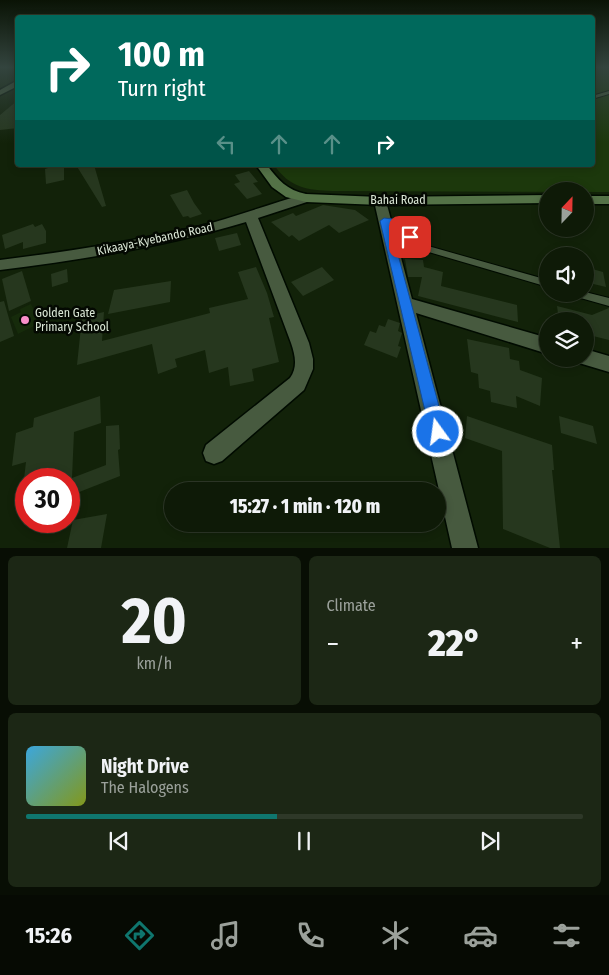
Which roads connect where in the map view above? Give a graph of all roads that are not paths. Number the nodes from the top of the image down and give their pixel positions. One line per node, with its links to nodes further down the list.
1 (607, 93): 2 (lane)
2 (595, 97)
3 (262, 167): 4 (street, Bahai Road)
4 (306, 198): 8 (street, Bahai Road); 9 (street, Kikaaya-Kyebando Road)
5 (539, 200): 8 (street, Bahai Road)
6 (594, 200): 7 (street)
7 (609, 200)
8 (380, 201): 10 (street)
9 (251, 217): 11 (street, Kikaaya-Kyebando Road); 19 (street)
10 (384, 221): 12 (lane); 15 (street)
11 (0, 265)
12 (539, 281)
13 (594, 298): 14 (lane)
14 (609, 302)
15 (406, 304): 16 (street); 20 (street)
16 (539, 343)
17 (594, 360): 18 (street)
18 (609, 364)
19 (214, 452)
20 (465, 548)

